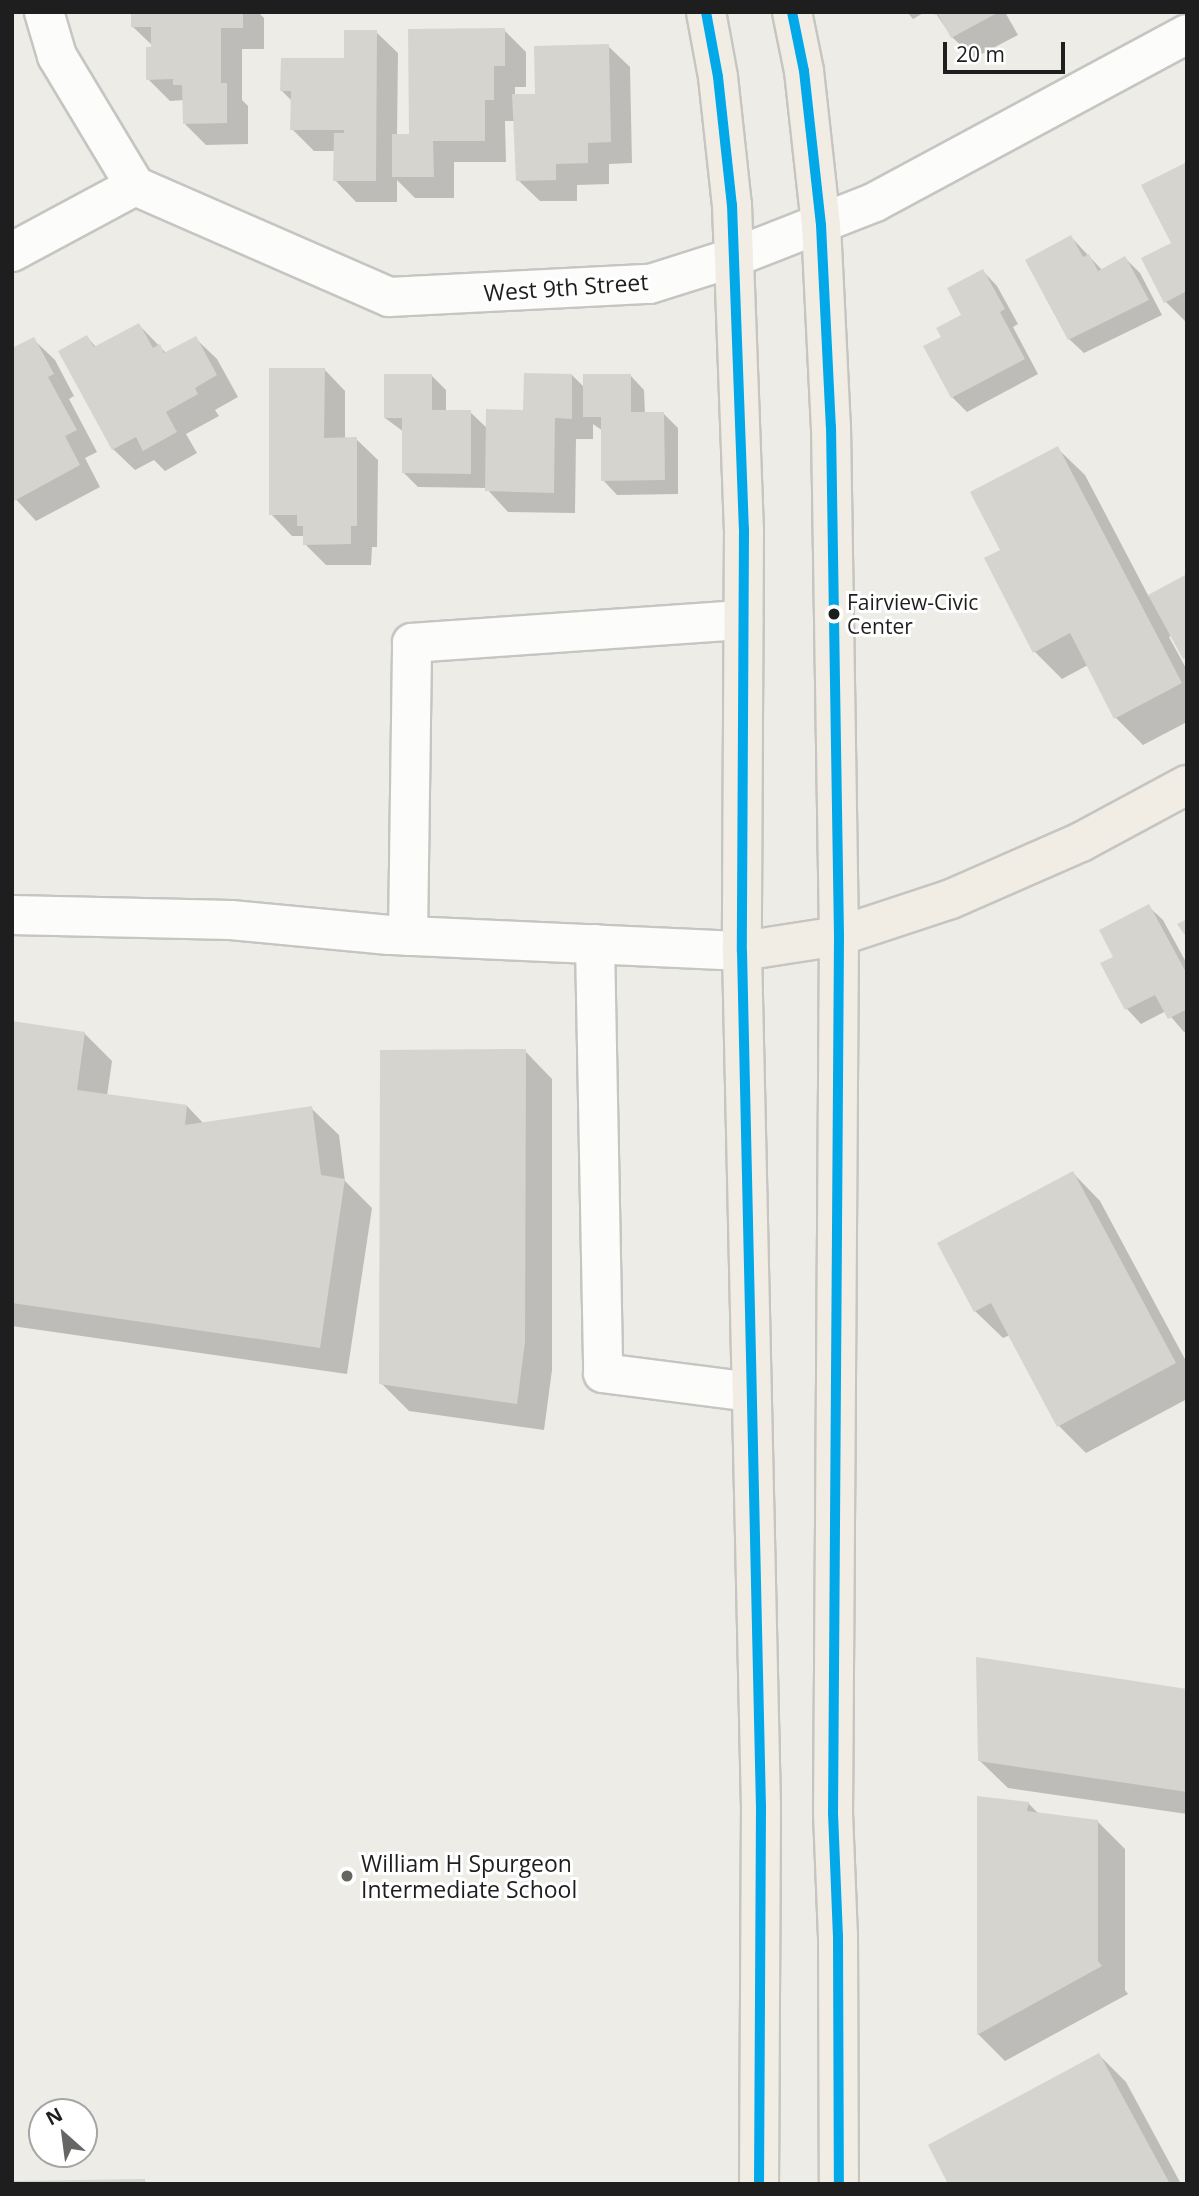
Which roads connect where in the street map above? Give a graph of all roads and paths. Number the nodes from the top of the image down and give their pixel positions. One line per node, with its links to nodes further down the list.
1 (44, 12): 5 (street)
2 (706, 12): 8 (main road)
3 (792, 12): 6 (main road)
4 (1187, 34): 6 (street, West 9th Street)
5 (135, 186): 7 (street); 8 (street, West 9th Street)
6 (821, 225): 8 (street, West 9th Street); 13 (main road)
7 (12, 252)
8 (735, 257): 9 (main road)
9 (743, 620): 12 (street); 15 (main road)
10 (1187, 785): 13 (main road)
11 (12, 915): 12 (street)
12 (408, 936): 14 (street)
13 (839, 936): 15 (main road); 18 (main road)
14 (595, 944): 15 (street); 16 (street)
15 (742, 951): 16 (main road)
16 (751, 1392): 17 (main road)
17 (759, 2184)
18 (839, 2184)

